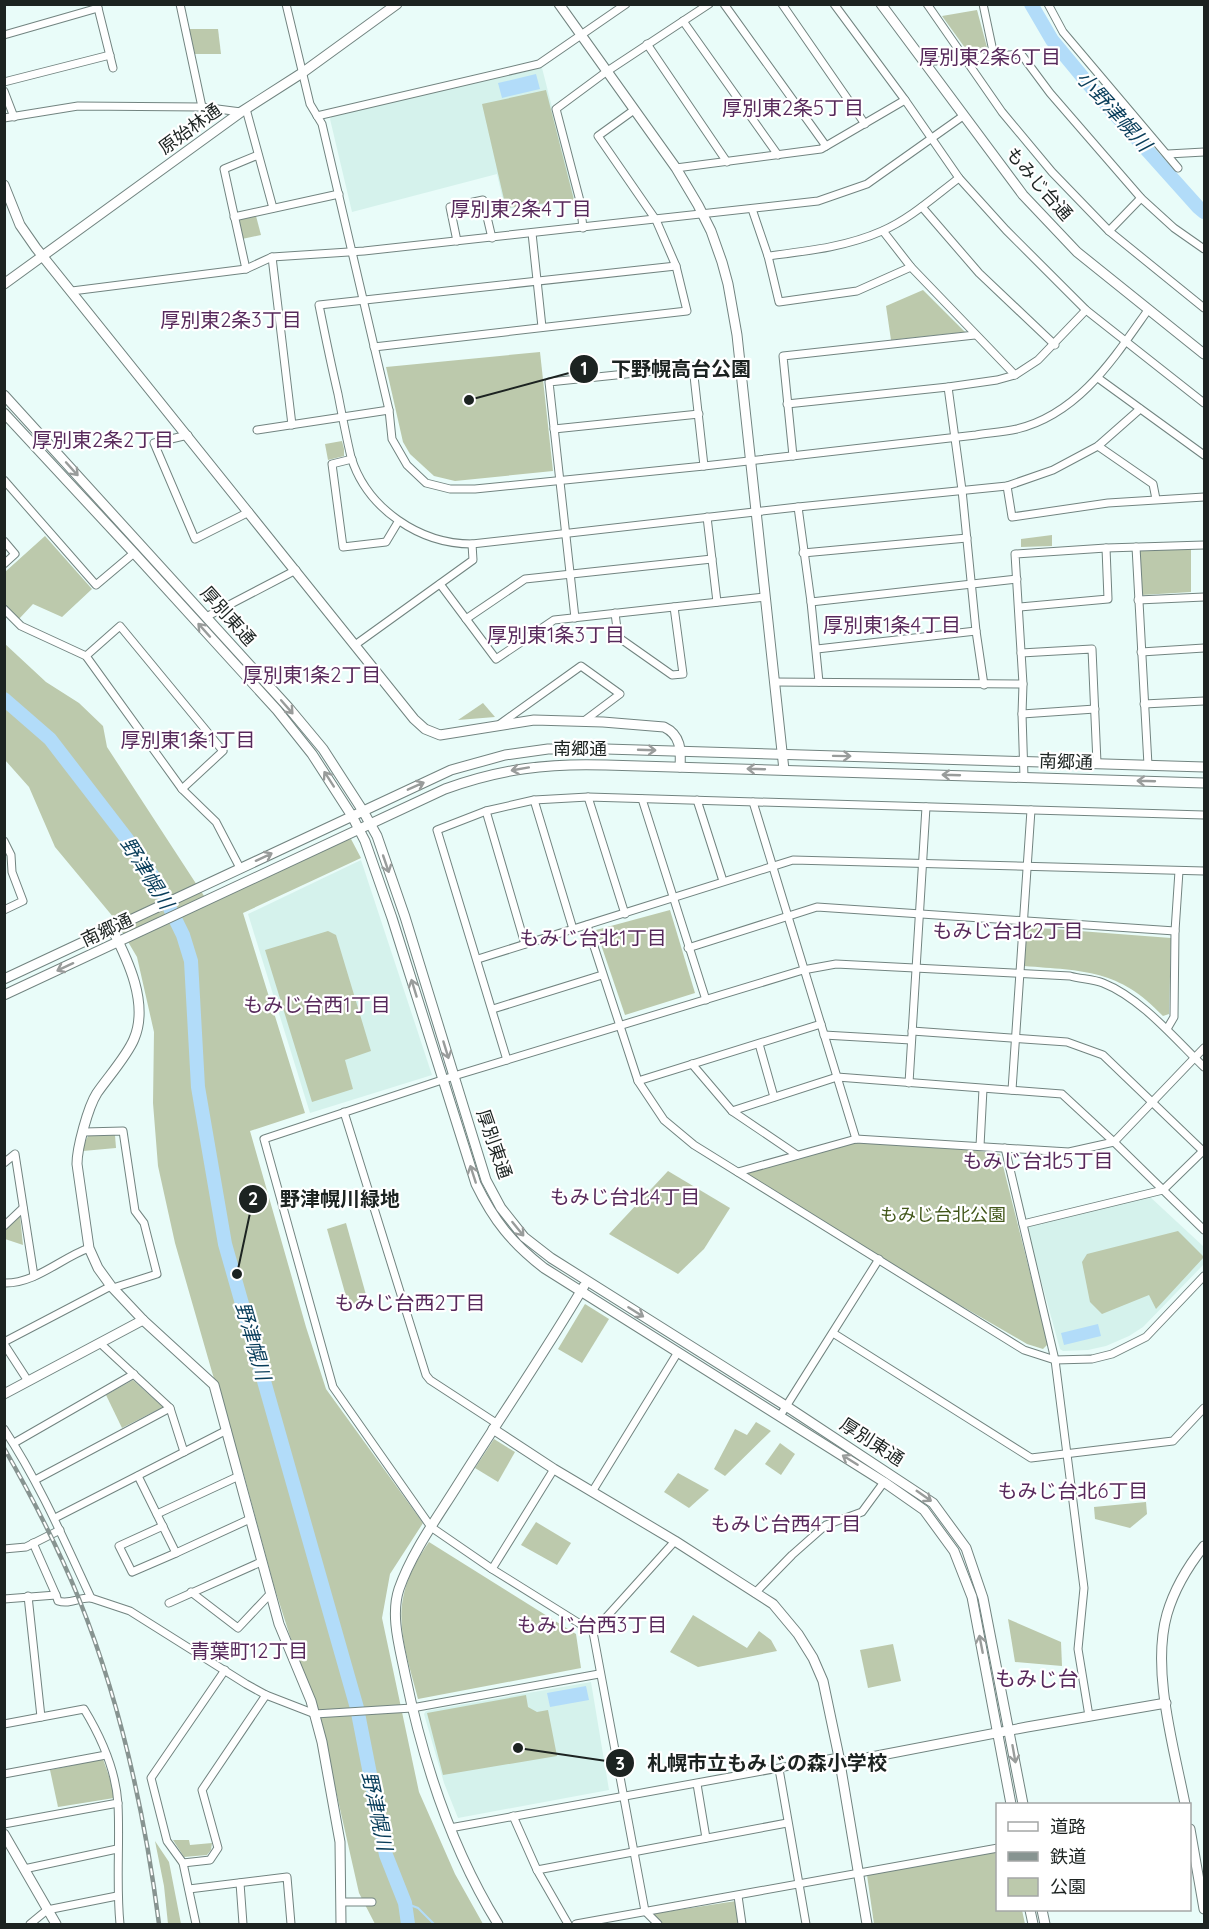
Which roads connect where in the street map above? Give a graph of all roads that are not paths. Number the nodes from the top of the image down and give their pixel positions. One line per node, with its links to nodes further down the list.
1 (180, 4): 29 (street)
2 (286, 4): 25 (street)
3 (397, 4): 25 (street, 原始林通)
4 (559, 4): 17 (street)
5 (626, 4): 17 (street)
6 (709, 4): 15 (street)
7 (724, 4): 38 (street)
8 (782, 4): 36 (street)
9 (834, 4): 28 (street)
10 (881, 4): 22 (street, もみじ台通)
11 (927, 4): 21 (street)
12 (983, 4): 20 (street)
13 (1048, 4): 40 (street)
14 (98, 6): 16 (street); 19 (street)
15 (683, 21): 18 (street); 42 (street)
16 (4, 35)
17 (580, 35): 24 (street); 32 (street)
18 (647, 44): 24 (street); 43 (street)
19 (110, 55): 23 (street); 26 (street)
20 (994, 56): 21 (street); 49 (street)
21 (966, 59): 22 (street); 58 (street)
22 (923, 62): 33 (street, もみじ台通)
23 (113, 68)
24 (606, 72): 30 (street); 56 (street)
25 (302, 74): 31 (street, 原始林通); 32 (street)
26 (4, 82)
27 (4, 91): 34 (street)
28 (905, 100): 36 (street); 37 (street)
29 (202, 107): 31 (street); 34 (street)
30 (634, 110): 44 (street); 55 (street)
31 (244, 111): 41 (street); 64 (street, 原始林通)
32 (317, 116): 48 (street)
33 (963, 116): 37 (street); 76 (street, もみじ台通)
34 (14, 117): 35 (street)
35 (4, 118)
36 (865, 124): 38 (street)
37 (932, 139): 46 (street); 52 (street)
38 (826, 146): 42 (street)
39 (1204, 152): 40 (street)
40 (1168, 154): 45 (street)
41 (258, 155): 51 (street); 54 (street)
42 (778, 155): 43 (street)
43 (727, 162): 44 (street)
44 (676, 168): 53 (street)
45 (1178, 168)
46 (959, 178): 50 (street); 75 (street)
47 (4, 185): 64 (street)
48 (339, 194): 51 (street); 63 (street)
49 (1141, 198): 58 (street); 62 (street)
50 (922, 207): 57 (street); 80 (street)
51 (273, 208): 54 (street)
52 (752, 209): 53 (street); 65 (street)
53 (704, 215): 55 (street); 103 (street)
54 (234, 217): 69 (street)
55 (656, 220): 56 (street); 67 (street)
56 (583, 228): 59 (street)
57 (883, 231): 65 (street); 68 (street)
58 (1109, 231): 74 (street)
59 (532, 233): 60 (street); 70 (street)
60 (492, 238): 61 (street); 61 (street)
61 (457, 241): 63 (street)
62 (1204, 249)
63 (353, 252): 66 (street); 73 (street)
64 (43, 255): 71 (street, 原始林通); 72 (street)
65 (768, 256): 68 (street)
66 (272, 257): 69 (street); 94 (street)
67 (676, 266): 70 (street); 77 (street)
68 (911, 267): 78 (street)
69 (246, 269): 72 (street)
70 (538, 281): 73 (street); 77 (street)
71 (4, 284)
72 (72, 291): 97 (street)
73 (362, 300): 81 (street); 93 (street)
74 (1204, 308)
75 (1086, 310): 79 (street); 80 (street)
76 (1148, 310): 79 (street); 82 (street, もみじ台通)
77 (542, 327): 81 (street)
78 (975, 334): 83 (street); 88 (street)
79 (1125, 342): 84 (street); 87 (street)
80 (1055, 345): 83 (street)
81 (374, 347): 90 (street)
82 (1204, 354)
83 (1015, 375): 85 (street)
84 (1098, 378): 89 (street); 98 (street)
85 (948, 387): 88 (street); 98 (street)
86 (4, 395): 141 (street, 厚別東通, one-way to 141)
87 (1204, 403)
88 (787, 404): 101 (street)
89 (1140, 409): 99 (street); 100 (street)
90 (389, 410): 93 (street); 105 (street)
91 (4, 413): 123 (street, 厚別東通)
92 (699, 414): 95 (street); 95 (street); 104 (street)
93 (343, 417): 94 (street); 102 (street)
94 (292, 425): 96 (street)
95 (554, 429): 105 (street)
96 (257, 430)
97 (188, 435): 112 (street); 112 (street)
98 (954, 438): 101 (street); 108 (street)
99 (1098, 446): 107 (street); 110 (street)
100 (1204, 455)
101 (793, 456): 103 (street)
102 (352, 459): 115 (street); 115 (street)
103 (751, 461): 104 (street); 113 (street)
104 (704, 466): 105 (street)
105 (560, 479): 116 (street)
106 (4, 480): 123 (street)
107 (1007, 486): 108 (street); 110 (street)
108 (962, 490): 111 (street); 117 (street)
109 (1204, 497): 110 (street)
110 (1156, 500)
111 (798, 507): 113 (street); 124 (street)
112 (249, 512): 127 (street)
113 (756, 512): 114 (street); 132 (street)
114 (707, 517): 116 (street); 125 (street)
115 (398, 522): 119 (street)
116 (566, 533): 119 (street); 128 (street)
117 (967, 538): 124 (street); 131 (street)
118 (4, 541): 126 (street)
119 (472, 544): 130 (street)
120 (1204, 545): 121 (street)
121 (1136, 547): 122 (street); 134 (street)
122 (1106, 548): 129 (street); 138 (street)
123 (134, 553): 182 (street, 厚別東通, one-way to 123)
124 (803, 553): 136 (street)
125 (712, 559): 128 (street); 135 (street)
126 (4, 564)
127 (296, 570): 141 (street); 145 (street)
128 (570, 574): 142 (street); 143 (street)
129 (1017, 579): 131 (street); 138 (street)
130 (440, 584): 143 (street); 145 (street)
131 (972, 585): 136 (street); 144 (street)
132 (765, 597): 135 (street); 151 (street)
133 (1204, 597): 134 (street)
134 (1138, 600): 148 (street)
135 (717, 602): 137 (street)
136 (812, 602): 146 (street)
137 (674, 607): 140 (street); 140 (street)
138 (1020, 607): 149 (street)
139 (4, 609): 150 (street)
140 (615, 613): 142 (street)
141 (206, 617): 179 (street, 厚別東通, one-way to 179)
142 (575, 618): 143 (street)
143 (466, 619)
144 (976, 631): 146 (street); 154 (street)
145 (356, 645): 160 (street)
146 (817, 648): 152 (street)
147 (1204, 648): 148 (street)
148 (1141, 652): 156 (street)
149 (1022, 654): 153 (street); 157 (street)
150 (86, 656): 171 (street); 171 (street)
151 (775, 682): 152 (street); 162 (street)
152 (819, 682): 154 (street)
153 (1023, 684): 154 (street); 158 (street)
154 (984, 685)
155 (1204, 700): 156 (street)
156 (1144, 704): 165 (street)
157 (1095, 709): 158 (street); 164 (street)
158 (1022, 714): 163 (street)
159 (584, 721): 160 (street); 160 (street); 161 (street)
160 (498, 726)
161 (681, 751): 162 (street, 南郷通); 166 (street); 179 (street, 南郷通, one-way to 161)
162 (783, 755): 163 (street, 南郷通, one-way to 163); 168 (street)
163 (1024, 761): 164 (street, 南郷通); 169 (street)
164 (1097, 763): 165 (street, 南郷通)
165 (1148, 765): 167 (street, 南郷通)
166 (680, 767): 168 (street, 南郷通, one-way to 166); 183 (street, 南郷通, one-way to 183)
167 (1204, 767)
168 (784, 770): 169 (street, 南郷通, one-way to 168)
169 (1024, 777): 170 (street, 南郷通, one-way to 169)
170 (1204, 783)
171 (182, 789): 189 (street)
172 (588, 797): 173 (street); 174 (street); 195 (street)
173 (642, 799): 175 (street); 193 (street)
174 (534, 800): 180 (street); 201 (street)
175 (697, 800): 176 (street); 192 (street)
176 (753, 802): 177 (street); 187 (street)
177 (926, 807): 178 (street); 186 (street)
178 (1031, 810): 181 (street); 188 (street)
179 (363, 811): 182 (street, 南郷通); 183 (street, 厚別東通)
180 (486, 811): 204 (street); 206 (street)
181 (1204, 815)
182 (352, 816): 184 (street, 厚別東通); 189 (street, 南郷通, one-way to 182)
183 (370, 824): 184 (street, 南郷通); 228 (street, 厚別東通, one-way to 228)
184 (359, 829): 203 (street, 南郷通); 230 (street, 厚別東通, one-way to 184)
185 (4, 841): 194 (street)
186 (923, 864): 187 (street); 188 (street); 196 (street)
187 (772, 866): 192 (street); 197 (street)
188 (1027, 866): 190 (street); 198 (street)
189 (240, 868): 200 (street, 南郷通)
190 (1179, 871): 191 (street); 202 (street)
191 (1204, 871)
192 (723, 881): 193 (street)
193 (672, 898): 195 (street); 205 (street)
194 (4, 910)
195 (625, 914): 199 (street)
196 (920, 914): 197 (street); 198 (street); 207 (street)
197 (788, 916): 205 (street); 208 (street)
198 (1023, 920): 202 (street); 209 (street)
199 (587, 925): 201 (street); 210 (street)
200 (112, 929): 203 (street); 211 (street, 南郷通)
201 (573, 929): 204 (street)
202 (1175, 931): 217 (street)
203 (119, 943): 212 (street, 南郷通, one-way to 212); 239 (street)
204 (525, 944): 206 (street)
205 (688, 948): 213 (street)
206 (478, 959): 214 (street)
207 (916, 967): 208 (street); 209 (street); 218 (street)
208 (803, 970): 213 (street); 215 (street)
209 (1019, 974): 217 (street); 220 (street)
210 (602, 975): 214 (street); 216 (street)
211 (4, 979)
212 (4, 995)
213 (706, 1000): 216 (street)
214 (493, 1009): 225 (street)
215 (820, 1024): 219 (street); 222 (street)
216 (619, 1027): 225 (street); 231 (street)
217 (1167, 1029): 224 (street)
218 (912, 1031): 220 (street); 221 (street)
219 (824, 1035): 221 (street); 229 (street)
220 (1015, 1038): 234 (street); 236 (street)
221 (911, 1040): 232 (street)
222 (759, 1044): 226 (street); 235 (street)
223 (1204, 1048): 224 (street)
224 (1195, 1058): 227 (street); 236 (street)
225 (507, 1060): 228 (street)
226 (692, 1064): 231 (street); 237 (street)
227 (1204, 1067)
228 (454, 1076): 230 (street); 257 (street, 厚別東通, one-way to 257)
229 (837, 1077): 232 (street); 235 (street); 240 (street)
230 (443, 1080): 238 (street); 260 (street, 厚別東通, one-way to 230)
231 (638, 1081): 247 (street)
232 (909, 1083): 233 (street)
233 (983, 1089): 234 (street); 242 (street)
234 (1012, 1090): 241 (street)
235 (774, 1097): 237 (street)
236 (1153, 1102): 241 (street); 244 (street)
237 (732, 1111): 245 (street)
238 (344, 1112): 274 (street); 290 (street)
239 (84, 1132): 253 (street); 259 (street)
240 (856, 1139): 242 (street); 245 (street)
241 (1114, 1142): 243 (street); 248 (street)
242 (980, 1146): 243 (street)
243 (1005, 1148): 250 (street)
244 (1204, 1151): 248 (street)
245 (797, 1155): 247 (street)
246 (4, 1163): 249 (street)
247 (738, 1172): 254 (street)
248 (1162, 1190): 250 (street); 252 (street)
249 (23, 1208): 251 (street); 255 (street)
250 (1023, 1224): 266 (street)
251 (4, 1226)
252 (1204, 1230)
253 (89, 1248): 255 (street); 259 (street)
254 (879, 1259): 262 (street); 266 (street)
255 (34, 1276): 258 (street)
256 (1204, 1276): 266 (street)
257 (586, 1281): 260 (street); 270 (street, 厚別東通, one-way to 270)
258 (4, 1282)
259 (112, 1287): 261 (street); 263 (street)
260 (581, 1291): 265 (street, 厚別東通); 274 (street)
261 (143, 1320): 264 (street); 276 (street)
262 (833, 1333): 270 (street); 279 (street)
263 (4, 1343): 268 (street)
264 (101, 1344): 267 (street); 268 (street)
265 (678, 1352): 273 (street, 厚別東通); 285 (street)
266 (1055, 1360): 279 (street)
267 (134, 1374): 271 (street); 277 (street)
268 (28, 1382): 269 (street)
269 (4, 1394)
270 (786, 1406): 273 (street); 317 (street, 厚別東通, one-way to 317)
271 (170, 1408): 278 (street); 283 (street)
272 (1204, 1408): 279 (street)
273 (780, 1416): 284 (street, 厚別東通, one-way to 273)
274 (495, 1426): 280 (street); 290 (street)
275 (4, 1429): 277 (street)
276 (227, 1430): 278 (street); 282 (street)
277 (14, 1443): 283 (street)
278 (184, 1452): 281 (street)
279 (1067, 1454): 314 (street)
280 (554, 1469): 285 (street); 298 (street)
281 (138, 1476): 286 (street); 287 (street)
282 (239, 1476): 286 (street); 288 (street)
283 (35, 1480): 287 (street)
284 (884, 1482): 301 (street); 318 (street, 厚別東通, one-way to 284)
285 (592, 1492): 292 (street)
286 (157, 1514): 289 (street)
287 (54, 1518): 291 (street)
288 (250, 1519): 296 (street); 297 (street)
289 (163, 1526): 296 (street); 296 (street)
290 (431, 1527): 298 (street); 312 (street)
291 (60, 1530): 293 (street); 304 (street)
292 (675, 1541): 301 (street); 307 (street)
293 (33, 1543): 295 (street); 302 (street)
294 (1204, 1546): 311 (street)
295 (4, 1549)
296 (176, 1553)
297 (261, 1562): 299 (street); 300 (street)
298 (492, 1569): 307 (street)
299 (191, 1592): 300 (street); 306 (street)
300 (271, 1593): 313 (street)
301 (755, 1593): 320 (street)
302 (56, 1595): 303 (street); 304 (street)
303 (28, 1596): 305 (street); 315 (street)
304 (91, 1598): 308 (street)
305 (4, 1599)
306 (169, 1603)
307 (593, 1632): 309 (street)
308 (225, 1670): 310 (street); 339 (street)
309 (599, 1674): 312 (street); 324 (street)
310 (266, 1695): 313 (street); 339 (street)
311 (1166, 1703): 314 (street); 328 (street)
312 (412, 1708): 313 (street); 332 (street)
313 (315, 1714): 348 (street)
314 (1089, 1716): 317 (street)
315 (41, 1717): 316 (street); 319 (street)
316 (4, 1724)
317 (1010, 1730): 318 (street); 327 (street, 厚別東通, one-way to 327)
318 (999, 1732): 320 (street); 326 (street, 厚別東通)
319 (106, 1755): 322 (street); 325 (street)
320 (839, 1760): 321 (street); 342 (street)
321 (779, 1769): 323 (street); 330 (street)
322 (4, 1774)
323 (697, 1784): 324 (street); 335 (street)
324 (622, 1797): 329 (street); 338 (street)
325 (117, 1803): 331 (street); 337 (street)
326 (1011, 1803)
327 (1023, 1803)
328 (1185, 1803)
329 (513, 1816): 332 (street); 341 (street)
330 (787, 1823): 335 (street); 344 (street)
331 (4, 1824)
332 (450, 1828): 360 (street)
333 (4, 1834): 340 (street)
334 (1191, 1835): 350 (street)
335 (706, 1838): 338 (street)
336 (996, 1848): 342 (street)
337 (117, 1849): 340 (street); 346 (street)
338 (633, 1852): 341 (street); 352 (street)
339 (183, 1863): 345 (street)
340 (24, 1869): 351 (street)
341 (537, 1870): 361 (street)
342 (859, 1874): 344 (street); 366 (street)
343 (240, 1883): 345 (street); 357 (street); 358 (street)
344 (799, 1885): 347 (street); 365 (street)
345 (189, 1889): 356 (street)
346 (117, 1896): 351 (street); 355 (street)
347 (738, 1896): 352 (street); 364 (street)
348 (342, 1902): 349 (street); 359 (street)
349 (372, 1902)
350 (1204, 1909)
351 (47, 1910): 353 (street); 354 (street)
352 (645, 1911): 362 (street); 363 (street)
353 (30, 1924)
354 (56, 1924)
355 (120, 1924)
356 (196, 1924)
357 (243, 1924)
358 (291, 1924)
359 (341, 1924)
360 (498, 1924)
361 (568, 1924)
362 (576, 1924)
363 (658, 1924)
364 (742, 1924)
365 (806, 1924)
366 (867, 1924)

